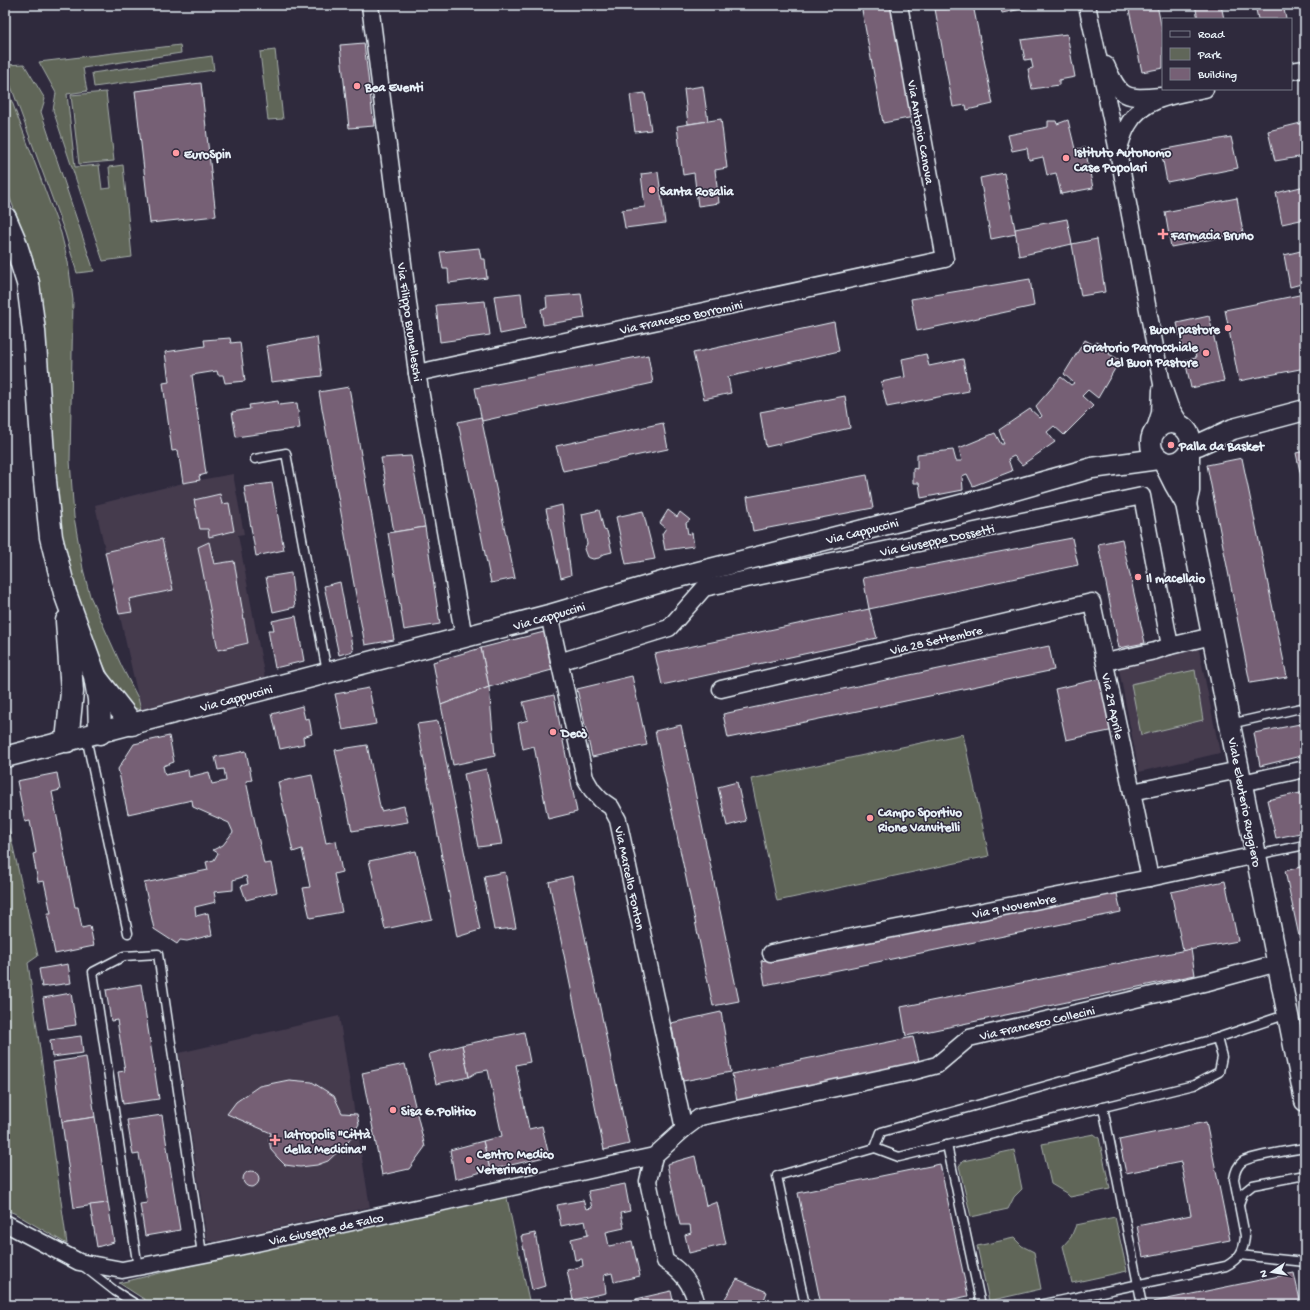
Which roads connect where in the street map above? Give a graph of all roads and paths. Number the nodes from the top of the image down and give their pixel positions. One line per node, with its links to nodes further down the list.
1 (370, 5): 12 (street, Via Filippo Brunelleschi)
2 (899, 5): 11 (street, Via Antonio Canova)
3 (1087, 5): 4 (street)
4 (1096, 50): 8 (street); 9 (street)
5 (1305, 69): 6 (street)
6 (1292, 72)
7 (1200, 90): 8 (street)
8 (1172, 96): 9 (street)
9 (1118, 151): 13 (street)
10 (5, 218): 21 (highway)
11 (945, 258): 12 (street, Via Francesco Borromini)
12 (417, 373): 24 (street, Via Filippo Brunelleschi)
13 (1162, 384): 15 (street); 16 (street)
14 (1305, 410): 16 (street)
15 (1153, 436): 16 (street); 18 (street); 19 (street, Via Cappuccini)
16 (1187, 439): 18 (street); 20 (street, Viale Eleuterio Ruggiero)
17 (255, 459): 28 (lane)
18 (1161, 461): 19 (street, Via Cappuccini); 20 (street, Viale Eleuterio Ruggiero)
19 (1092, 468): 22 (street, Via Cappuccini)
20 (1186, 504): 23 (street, Viale Eleuterio Ruggiero)
21 (65, 593): 29 (highway); 34 (highway)
22 (550, 615): 24 (street, Via Cappuccini); 26 (street, Via Marcello Fonton)
23 (1212, 636): 25 (street); 33 (street, Viale Eleuterio Ruggiero)
24 (464, 638): 28 (street, Via Cappuccini)
25 (1170, 646): 26 (street, Via Giuseppe Dossetti); 27 (street, Via 29 Aprile)
26 (559, 662): 49 (street, Via Marcello Fonton)
27 (1105, 662): 30 (street, Via 28 Settembre); 38 (street, Via 29 Aprile)
28 (327, 673): 32 (street, Via Cappuccini)
29 (95, 676): 32 (highway); 34 (highway)
30 (721, 689)
31 (1305, 707): 33 (lane)
32 (132, 724): 34 (street, Via Cappuccini)
33 (1230, 724): 37 (street, Viale Eleuterio Ruggiero)
34 (84, 737): 35 (street, Via Cappuccini); 42 (lane)
35 (5, 757)
36 (1305, 769): 37 (street)
37 (1240, 777): 38 (street); 40 (street, Viale Eleuterio Ruggiero)
38 (1132, 792): 41 (street, Via 29 Aprile)
39 (1305, 845): 40 (lane)
40 (1256, 855): 41 (street, Via 9 Novembre); 44 (street, Viale Eleuterio Ruggiero)
41 (1150, 878): 43 (street, Via 9 Novembre)
42 (128, 933)
43 (771, 953)
44 (1278, 963): 47 (street, Viale Eleuterio Ruggiero); 49 (street, Via Francesco Collecini)
45 (1276, 1018): 46 (lane)
46 (1217, 1038): 48 (lane); 51 (lane)
47 (1305, 1101)
48 (1102, 1107): 50 (lane); 62 (lane)
49 (684, 1129): 53 (street, Via Francesco Collecini)
50 (947, 1145): 51 (lane); 66 (lane)
51 (875, 1148): 65 (lane)
52 (1305, 1148): 55 (lane)
53 (654, 1156): 57 (street, Via Giuseppe de Falco); 64 (street)
54 (1305, 1175): 55 (lane)
55 (1240, 1212): 58 (lane)
56 (5, 1223): 59 (street, Via Giuseppe de Falco)
57 (202, 1254): 61 (street, Via Giuseppe de Falco); 61 (lane)
58 (1240, 1255): 60 (lane); 62 (lane)
59 (79, 1262): 61 (street, Via Giuseppe de Falco); 63 (lane)
60 (1305, 1262)
61 (138, 1268)
62 (1138, 1284): 67 (lane); 68 (lane)
63 (137, 1305)
64 (696, 1305)
65 (805, 1305)
66 (981, 1305)
67 (1039, 1305)
68 (1142, 1305)

